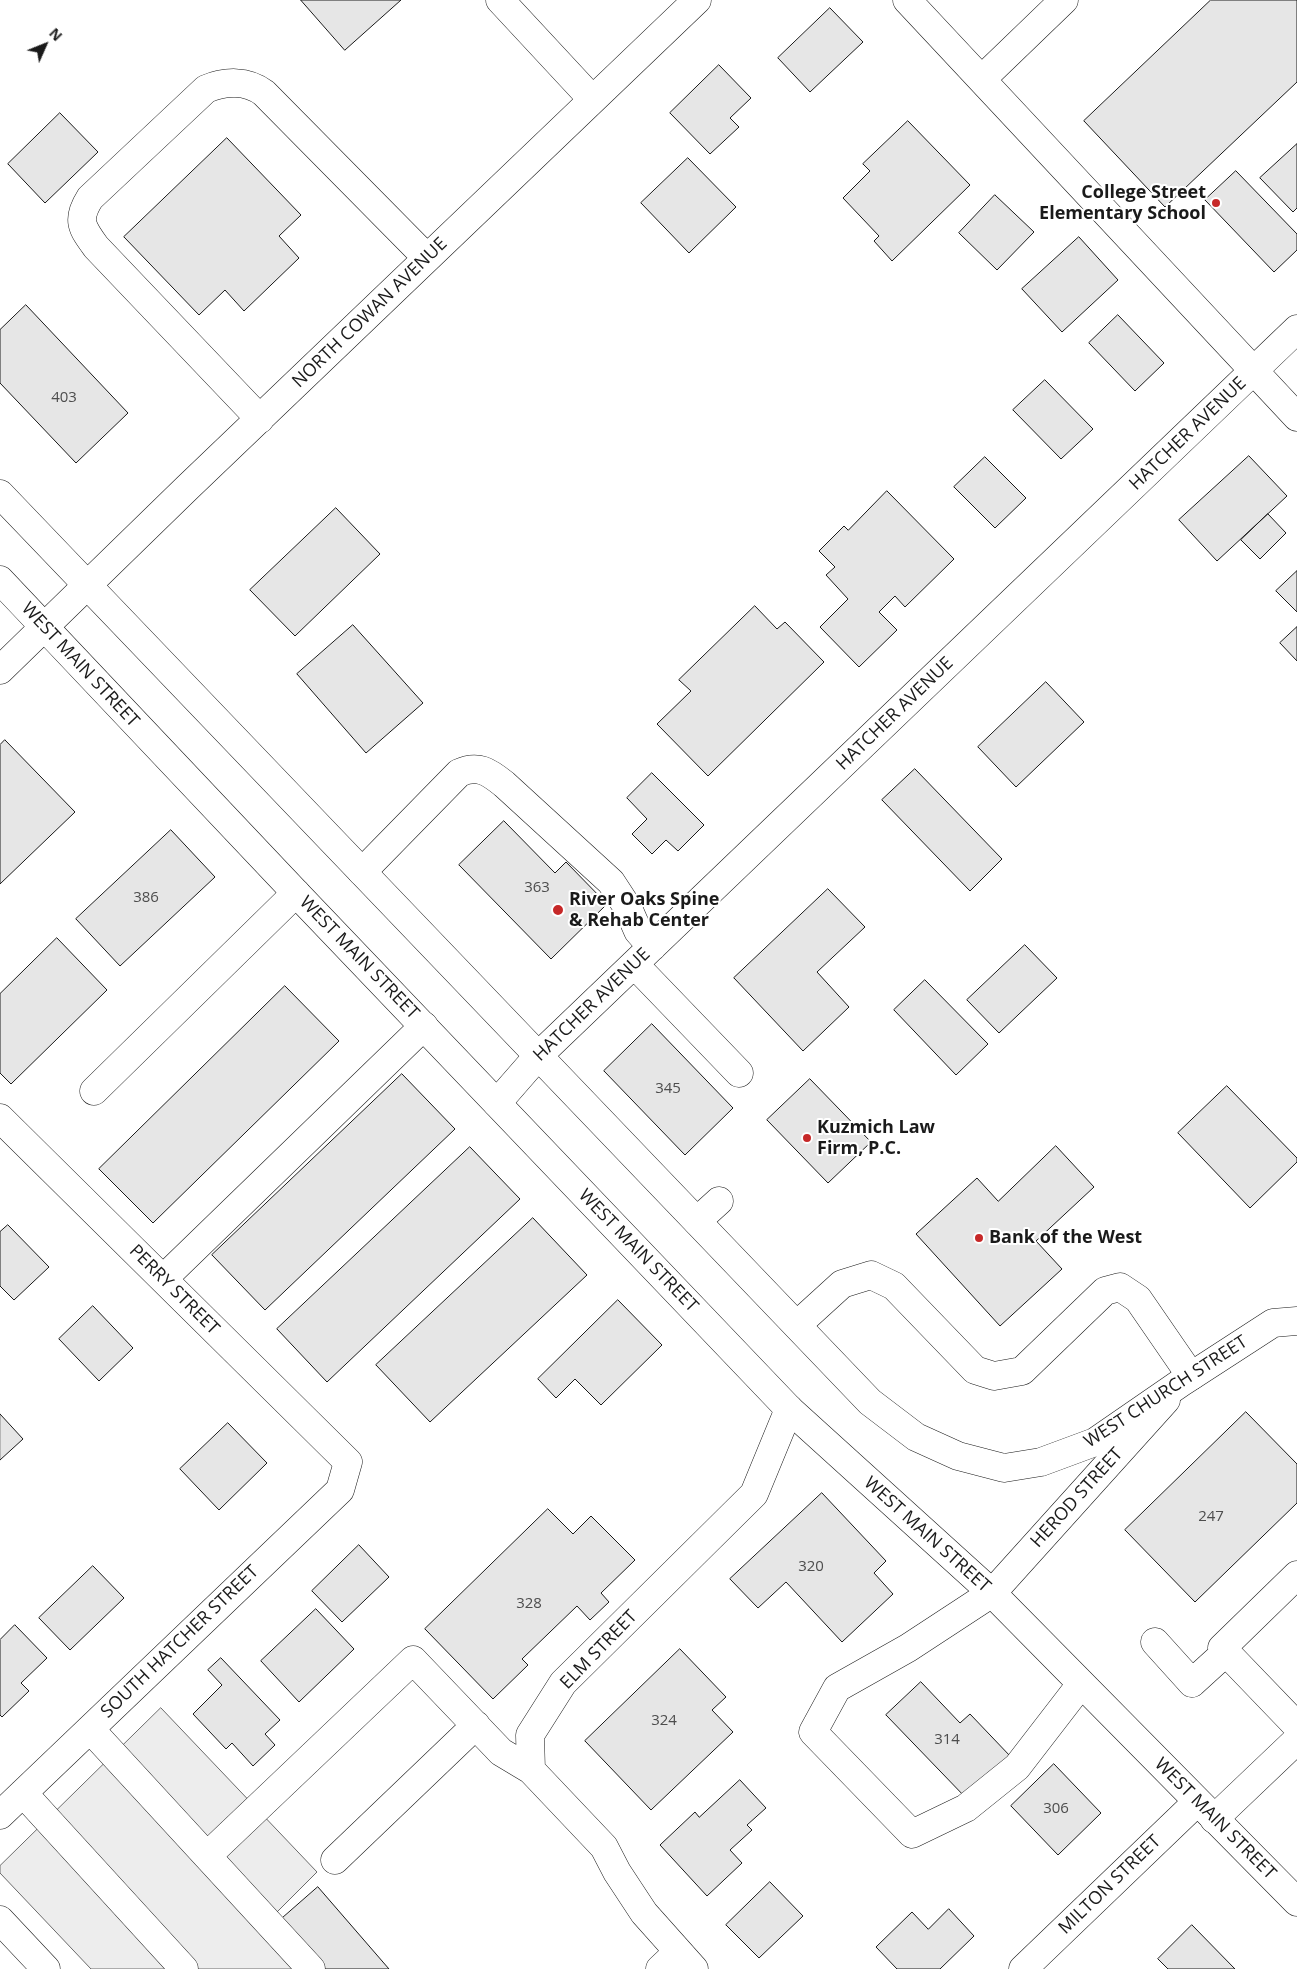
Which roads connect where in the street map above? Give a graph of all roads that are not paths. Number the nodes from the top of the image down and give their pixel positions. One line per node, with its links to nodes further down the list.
1 (500, 0): 6 (street)
2 (697, 0): 6 (street, NORTH COWAN AVENUE)
3 (907, 0): 5 (street)
4 (1064, 0): 5 (street)
5 (982, 79): 9 (street)
6 (592, 99): 7 (street, NORTH COWAN AVENUE)
7 (427, 258): 11 (street, NORTH COWAN AVENUE); 11 (street)
8 (1297, 329): 9 (street, HATCHER AVENUE)
9 (1255, 370): 10 (street); 19 (street, HATCHER AVENUE)
10 (1297, 417)
11 (260, 419): 14 (street, NORTH COWAN AVENUE)
12 (0, 494): 14 (street)
13 (0, 580): 15 (street, WEST MAIN STREET)
14 (88, 587): 15 (street, NORTH COWAN AVENUE); 17 (street)
15 (44, 627): 16 (street, NORTH COWAN AVENUE); 18 (street, WEST MAIN STREET)
16 (0, 670)
17 (362, 872): 19 (street); 21 (street)
18 (296, 893): 20 (street, WEST MAIN STREET); 23 (street)
19 (643, 956): 21 (street, HATCHER AVENUE); 22 (street)
20 (424, 1026): 24 (street, WEST MAIN STREET); 28 (street)
21 (538, 1056): 24 (street, HATCHER AVENUE); 27 (street)
22 (739, 1073)
23 (94, 1091)
24 (497, 1102): 32 (street, WEST MAIN STREET)
25 (0, 1118): 28 (street, PERRY STREET)
26 (718, 1201): 27 (street)
27 (697, 1221): 30 (street)
28 (163, 1279): 33 (street, PERRY STREET)
29 (1297, 1321): 31 (street, WEST CHURCH STREET)
30 (797, 1325): 31 (street, WEST CHURCH STREET); 31 (street)
31 (1186, 1379): 35 (street, HEROD STREET)
32 (789, 1409): 35 (street, WEST MAIN STREET); 43 (street, ELM STREET)
33 (348, 1462): 41 (street, SOUTH HATCHER STREET)
34 (1297, 1575): 37 (street)
35 (992, 1593): 38 (street, WEST MAIN STREET); 38 (street, HEROD STREET)
36 (1155, 1642): 37 (street)
37 (1226, 1652): 40 (street)
38 (1082, 1684): 45 (street, WEST MAIN STREET)
39 (476, 1725): 43 (street); 47 (street); 48 (street)
40 (1297, 1726)
41 (90, 1729): 44 (street, SOUTH HATCHER STREET); 47 (street)
42 (1297, 1740): 45 (street, MILTON STREET)
43 (531, 1770): 51 (street)
44 (23, 1793): 46 (street, SOUTH HATCHER STREET); 53 (street)
45 (1206, 1810): 49 (street, WEST MAIN STREET); 55 (street, MILTON STREET)
46 (0, 1815)
47 (207, 1856): 54 (street)
48 (335, 1860)
49 (1297, 1902)
50 (0, 1920): 52 (street)
51 (677, 1963)
52 (46, 1969)
53 (184, 1969)
54 (311, 1969)
55 (1023, 1969)

